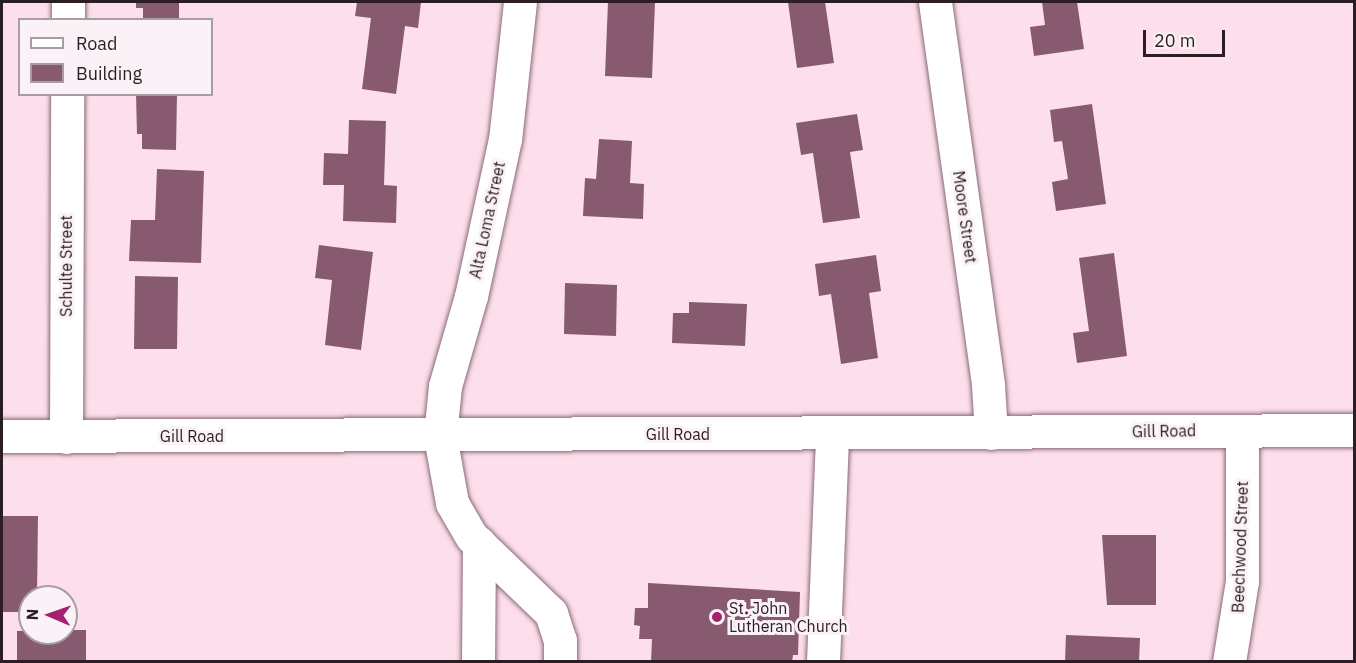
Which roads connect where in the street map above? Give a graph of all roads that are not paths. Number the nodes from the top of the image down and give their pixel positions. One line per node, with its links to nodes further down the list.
1 (68, 2): 4 (street)
2 (520, 2): 11 (street, Alta Loma Street)
3 (935, 2): 8 (street, Moore Street)
4 (68, 18)
5 (67, 96): 12 (street, Schulte Street)
6 (1354, 430): 7 (street, Gill Road)
7 (1242, 431): 8 (street, Gill Road); 17 (street, Beechwood Street)
8 (991, 433): 9 (street, Gill Road)
9 (832, 434): 11 (street, Gill Road); 16 (street)
10 (2, 436): 12 (street, Gill Road)
11 (440, 436): 12 (street, Gill Road); 13 (street, Alta Loma Street)
12 (66, 437)
13 (479, 543): 14 (street); 15 (street, Alta Loma Street)
14 (478, 662)
15 (560, 662)
16 (823, 662)
17 (1229, 662)

